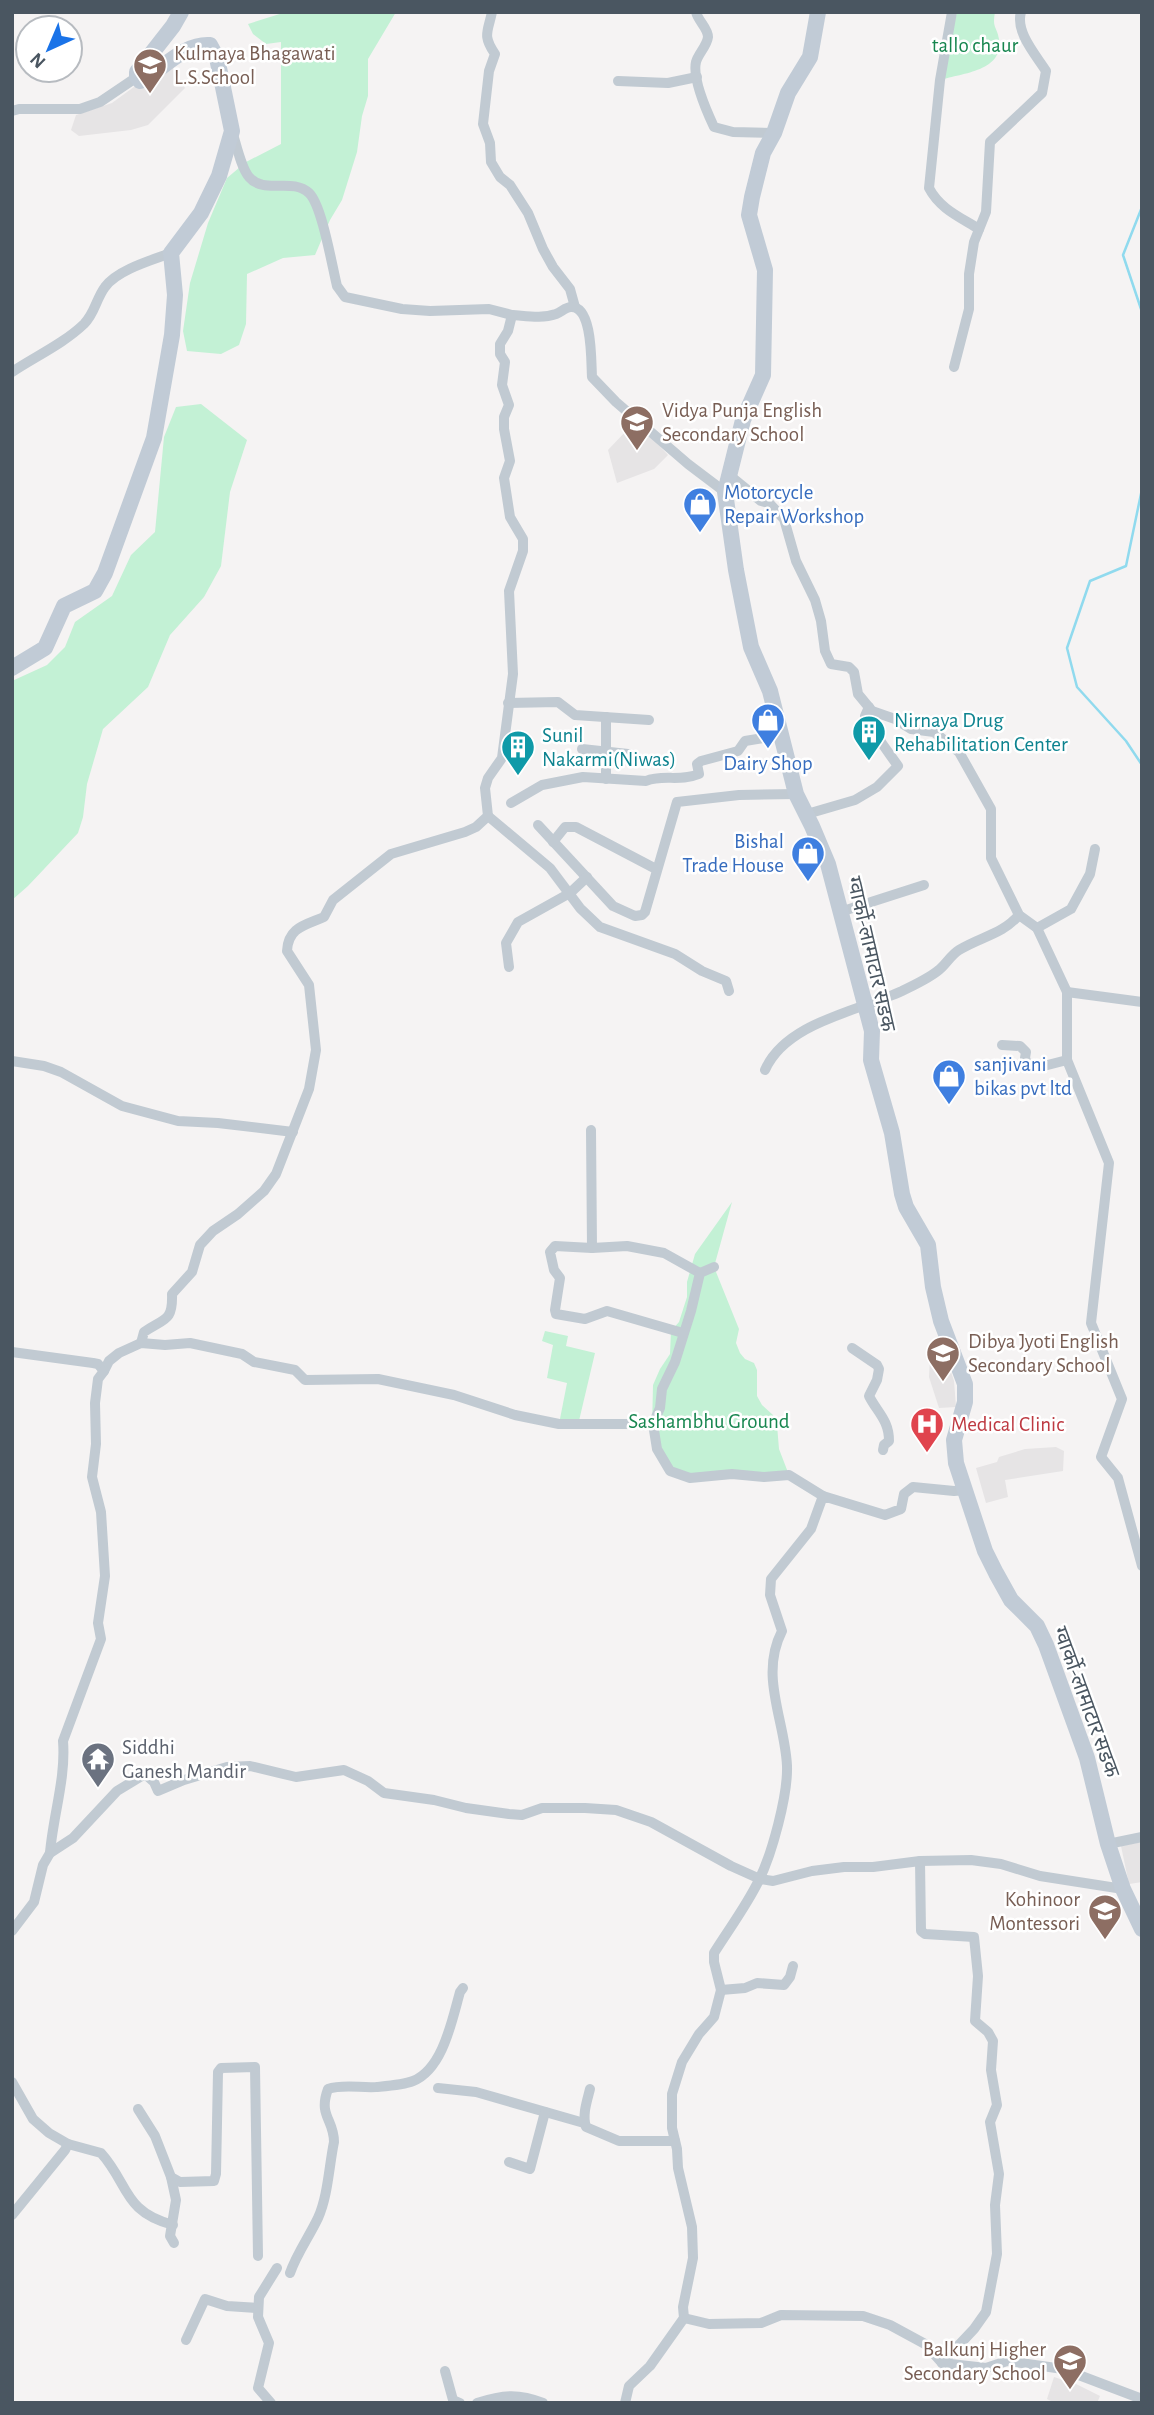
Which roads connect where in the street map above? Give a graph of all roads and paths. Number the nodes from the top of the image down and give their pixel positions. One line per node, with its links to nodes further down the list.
1 (181, 12): 7 (main road)
2 (492, 12): 15 (street)
3 (696, 12): 8 (street)
4 (818, 12): 12 (main road, ग्वार्को-लामाटार सडक)
5 (951, 12): 13 (street)
6 (1021, 12): 13 (street)
7 (137, 77): 10 (street); 11 (main road)
8 (697, 77): 9 (street); 12 (street)
9 (618, 81)
10 (12, 111)
11 (232, 131): 14 (main road); 16 (street)
12 (774, 133): 19 (main road, ग्वार्को-लामाटार सडक)
13 (979, 229): 17 (street)
14 (171, 253): 18 (street); 21 (main road)
15 (575, 307): 16 (street); 20 (street)
16 (512, 315): 22 (street)
17 (954, 367)
18 (12, 372)
19 (729, 475): 20 (main road, ग्वार्को-लामाटार सडक); 23 (street)
20 (725, 492): 26 (main road, ग्वार्को-लामाटार सडक)
21 (12, 668)
22 (508, 704): 24 (street); 34 (street)
23 (869, 707): 33 (street); 43 (street)
24 (606, 718): 25 (street); 28 (street)
25 (649, 720)
26 (781, 735): 30 (street); 31 (main road, ग्वार्को-लामाटार सडक)
27 (582, 750): 28 (street)
28 (604, 753): 29 (street); 30 (street)
29 (628, 754)
30 (606, 779): 32 (street)
31 (796, 794): 33 (main road, ग्वार्को-लामाटार सडक); 38 (street)
32 (511, 803)
33 (807, 814): 42 (main road, ग्वार्को-लामाटार सडक)
34 (488, 816): 41 (street); 55 (street)
35 (538, 825): 36 (street)
36 (553, 842): 38 (street); 39 (street)
37 (1096, 849): 44 (street)
38 (656, 869): 39 (street)
39 (587, 877): 41 (street)
40 (924, 885): 42 (street)
41 (570, 893): 45 (street); 46 (street)
42 (840, 912): 49 (main road, ग्वार्को-लामाटार सडक)
43 (1019, 915): 44 (street); 49 (street)
44 (1037, 928): 47 (street)
45 (509, 967)
46 (729, 991)
47 (1068, 992): 48 (street); 51 (street)
48 (1142, 1002)
49 (863, 1004): 53 (street); 66 (main road, ग्वार्को-लामाटार सडक)
50 (1002, 1045): 51 (street)
51 (1067, 1060): 68 (street)
52 (12, 1061): 55 (street)
53 (765, 1070)
54 (592, 1130): 56 (street)
55 (293, 1132): 60 (street)
56 (592, 1248): 58 (street); 59 (street)
57 (714, 1267): 58 (street)
58 (699, 1273): 59 (street)
59 (683, 1334): 64 (street)
60 (141, 1343): 63 (street); 64 (street)
61 (852, 1348): 65 (street)
62 (12, 1352): 63 (street)
63 (104, 1371): 71 (street)
64 (653, 1424): 67 (street)
65 (883, 1450)
66 (964, 1490): 67 (street); 70 (main road, ग्वार्को-लामाटार सडक)
67 (824, 1496): 73 (street)
68 (1142, 1566)
69 (1142, 1837): 70 (street)
70 (1108, 1844): 74 (main road, ग्वार्को-लामाटार सडक)
71 (50, 1853): 73 (street); 76 (street)
72 (920, 1861): 73 (street); 74 (street); 99 (street)
73 (760, 1879): 79 (street)
74 (1124, 1889): 75 (main road, ग्वार्को-लामाटार सडक)
75 (1142, 1929)
76 (12, 1931)
77 (793, 1966): 79 (street)
78 (463, 1987): 95 (street)
79 (721, 1990): 86 (street)
80 (12, 2082): 87 (street)
81 (438, 2088): 84 (street)
82 (590, 2088): 85 (street)
83 (138, 2109): 89 (street)
84 (545, 2112): 85 (street); 88 (street)
85 (584, 2123): 86 (street)
86 (674, 2141): 97 (street)
87 (68, 2144): 90 (street); 91 (street)
88 (509, 2162)
89 (171, 2177): 91 (street); 93 (street)
90 (12, 2215)
91 (173, 2225): 92 (street)
92 (174, 2243)
93 (258, 2256)
94 (277, 2268): 96 (street)
95 (290, 2273)
96 (258, 2308): 98 (street); 102 (street)
97 (684, 2318): 99 (street); 106 (street)
98 (187, 2340)
99 (942, 2362): 101 (street)
100 (445, 2371): 103 (street)
101 (1142, 2399)
102 (271, 2403)
103 (460, 2403)
104 (477, 2403): 105 (street)
105 (543, 2403)
106 (625, 2403)

